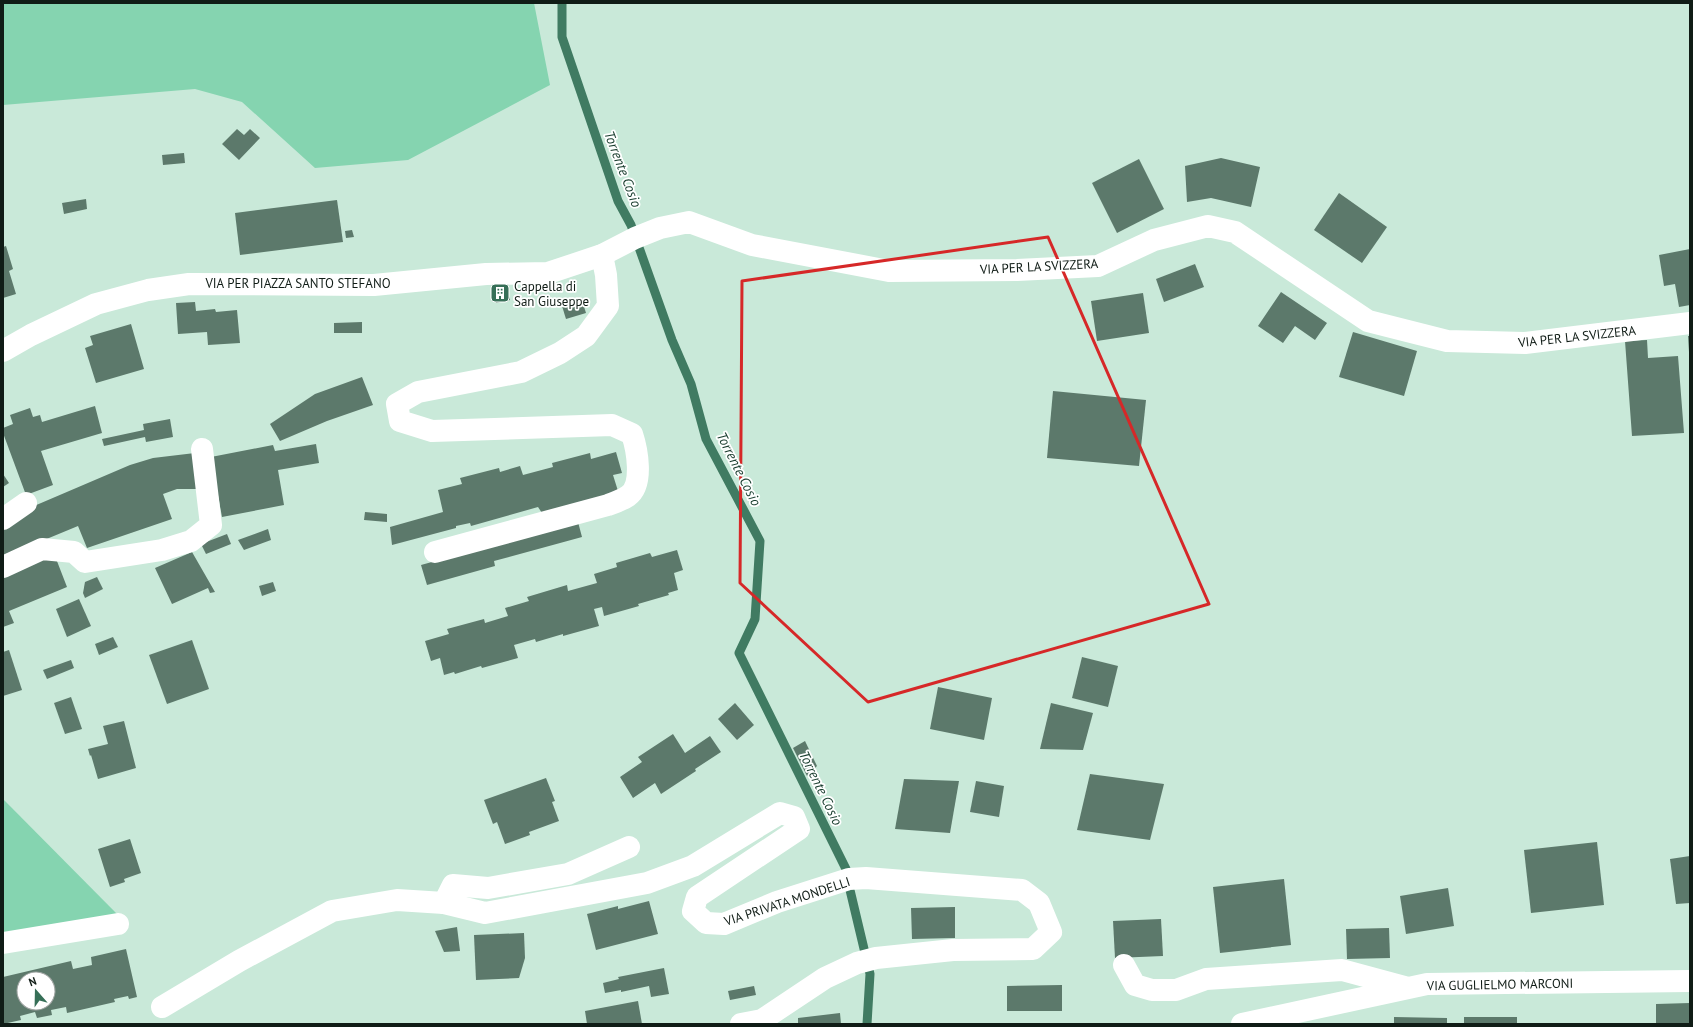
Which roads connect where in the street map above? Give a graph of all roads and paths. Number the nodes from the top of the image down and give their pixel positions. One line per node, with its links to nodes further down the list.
1 (602, 255): 2 (street, VIA PER LA SVIZZERA); 3 (street, VIA PER PIAZZA SANTO STEFANO); 7 (street)
2 (1690, 323)
3 (3, 351)
4 (202, 449): 8 (street)
5 (26, 503): 6 (street)
6 (3, 518)
7 (436, 552)
8 (3, 567)
9 (629, 847): 10 (street)
10 (444, 903): 16 (street, VIA PRIVATA MONDELLI); 17 (street, VIA PRIVATA MONDELLI)
11 (118, 924): 12 (street)
12 (3, 943)
13 (1124, 965): 15 (street)
14 (1690, 981): 15 (street, VIA GUGLIELMO MARCONI)
15 (1408, 988): 18 (street, VIA GUGLIELMO MARCONI)
16 (162, 1007)
17 (741, 1024)
18 (1242, 1024)

